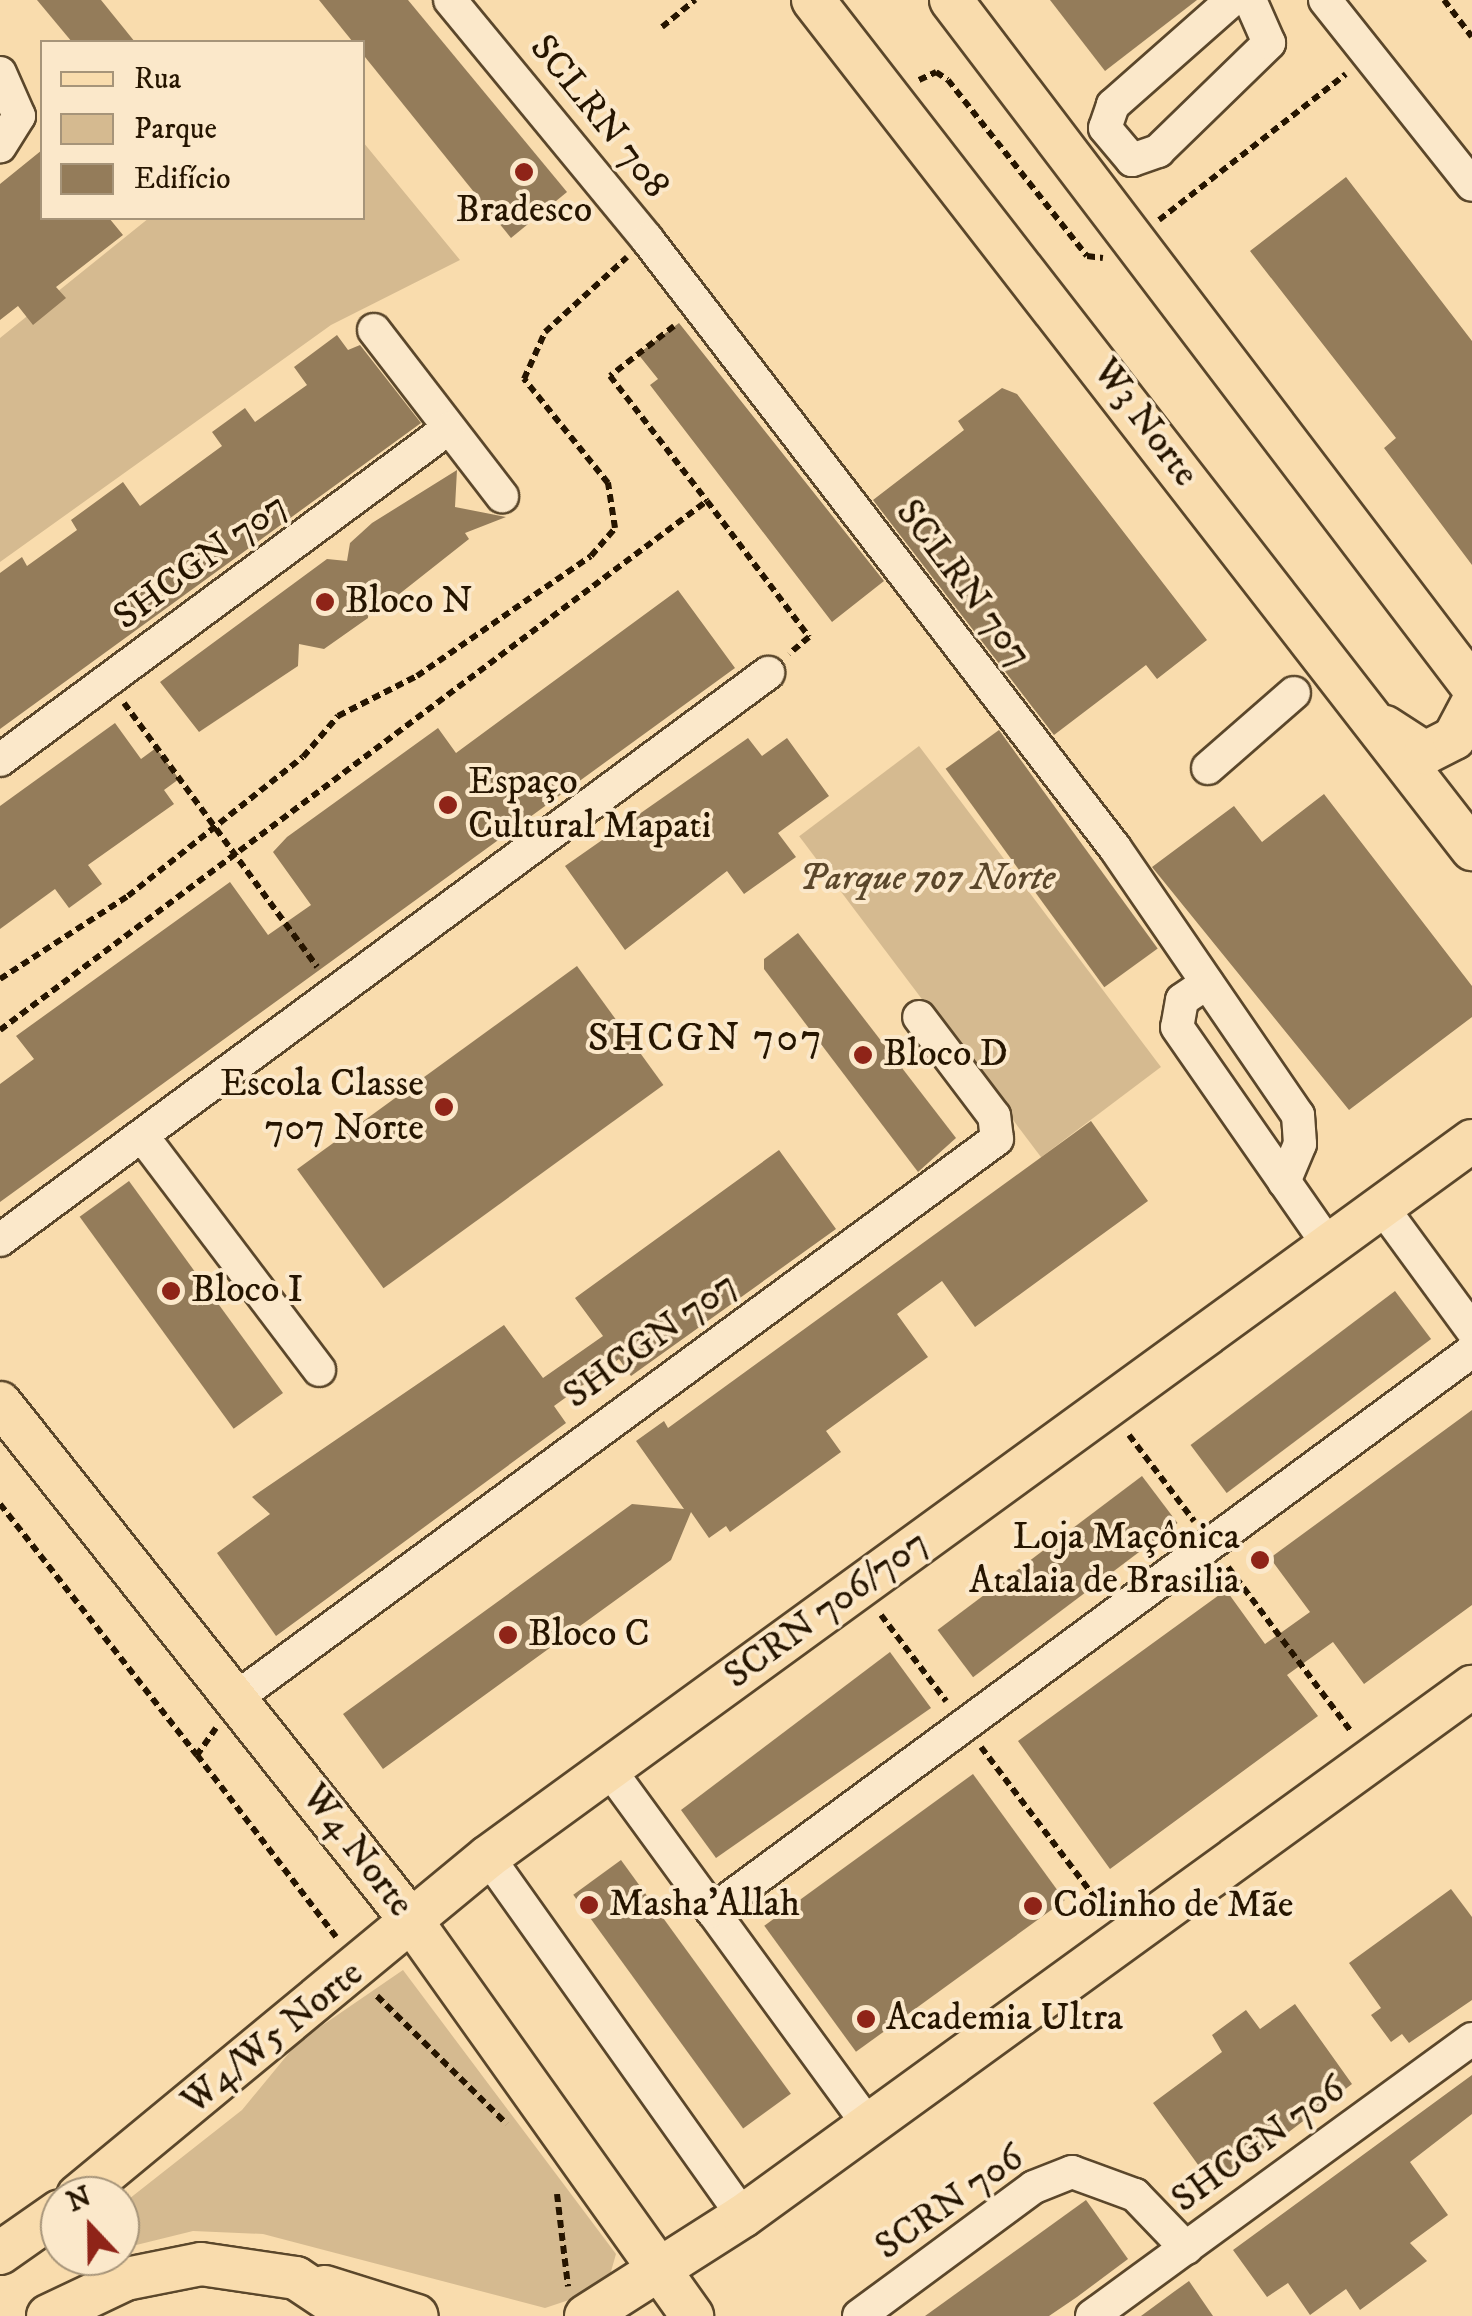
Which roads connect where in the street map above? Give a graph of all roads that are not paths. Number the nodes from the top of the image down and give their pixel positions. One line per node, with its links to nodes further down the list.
1 (450, 0): 10 (street, SCLRN 708)
2 (813, 0): 15 (main road, W3 Norte)
3 (951, 0): 16 (main road)
4 (1232, 0): 5 (street)
5 (1250, 0)
6 (1325, 0): 9 (street)
7 (0, 73): 8 (street)
8 (0, 146)
9 (1472, 185)
10 (647, 239): 22 (street, SCLRN 707)
11 (374, 330): 12 (street)
12 (449, 428): 13 (street); 19 (street, SHCGN 707)
13 (502, 496)
14 (768, 673): 24 (street)
15 (1340, 680): 18 (main road); 21 (main road, W3 Norte)
16 (1471, 686): 18 (main road)
17 (1294, 693): 20 (street)
18 (1472, 703)
19 (0, 760)
20 (1208, 768)
21 (1472, 850)
22 (1207, 983): 26 (street, SCLRN 707); 26 (street)
23 (920, 1018): 35 (street, SHCGN 707)
24 (143, 1137): 28 (street); 32 (street)
25 (1472, 1141): 27 (main road, SCRN 706/707)
26 (1284, 1182): 29 (street)
27 (1382, 1206): 29 (main road, SCRN 706/707); 30 (street)
28 (0, 1240)
29 (1330, 1246): 36 (main road, SCRN 706/707)
30 (1472, 1330)
31 (1472, 1351): 38 (street)
32 (319, 1370)
33 (0, 1403): 35 (main road, W4 Norte)
34 (1472, 1687): 41 (main road)
35 (236, 1698): 39 (main road, W4 Norte)
36 (609, 1768): 37 (main road, W4/W5 Norte); 38 (street)
37 (488, 1857): 39 (main road, W4/W5 Norte); 43 (street)
38 (712, 1911): 41 (street)
39 (413, 1923): 42 (main road, W4/W5 Norte); 48 (main road, W4 Norte)
40 (1472, 2038): 45 (street, SHCGN 706)
41 (869, 2125): 43 (main road)
42 (112, 2176)
43 (743, 2216): 48 (main road)
44 (40, 2225): 46 (main road)
45 (1186, 2248): 56 (street, SCRN 706); 57 (street, SHCGN 706)
46 (0, 2253)
47 (140, 2266): 50 (main road)
48 (659, 2270): 51 (main road); 55 (main road, W4 Norte)
49 (98, 2276): 52 (main road)
50 (296, 2278): 53 (main road); 54 (main road)
51 (577, 2306)
52 (48, 2316)
53 (353, 2316)
54 (417, 2316)
55 (692, 2316)
56 (859, 2316)
57 (1092, 2316)

